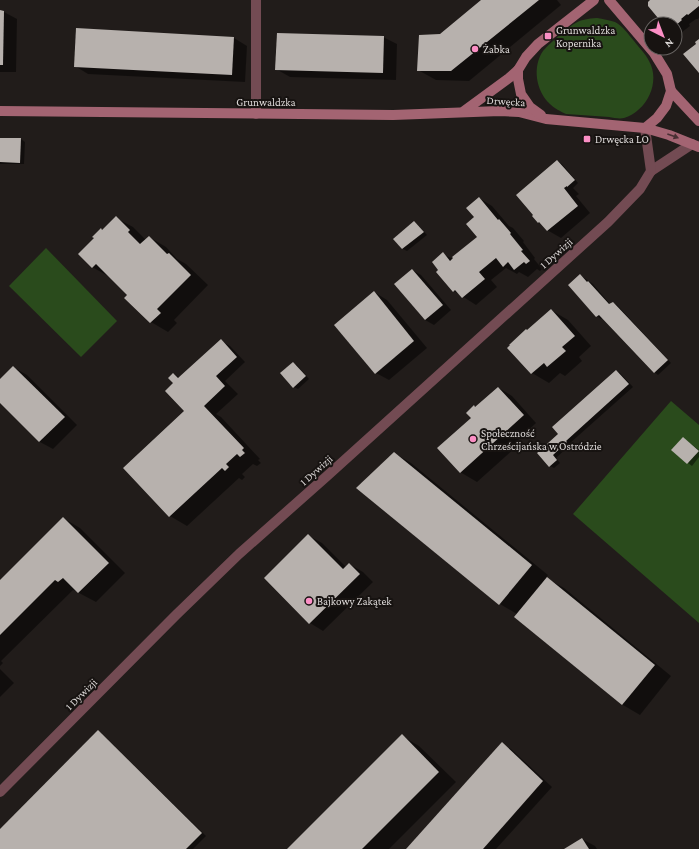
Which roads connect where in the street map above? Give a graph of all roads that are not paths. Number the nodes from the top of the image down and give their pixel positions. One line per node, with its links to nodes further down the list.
1 (256, 0): 8 (street)
2 (594, 0): 4 (street)
3 (609, 0): 5 (street)
4 (518, 70): 7 (street); 9 (street)
5 (671, 91): 10 (street); 11 (street)
6 (0, 111): 8 (street, Grunwaldzka)
7 (464, 111): 8 (street, Grunwaldzka); 9 (street, Drwęcka)
8 (256, 114)
9 (546, 119): 11 (street, Drwęcka)
10 (699, 121)
11 (645, 128): 12 (street, one-way to 12); 13 (street)
12 (696, 145): 13 (street, 1 Dywizji)
13 (651, 171): 14 (street, 1 Dywizji)
14 (0, 792)

